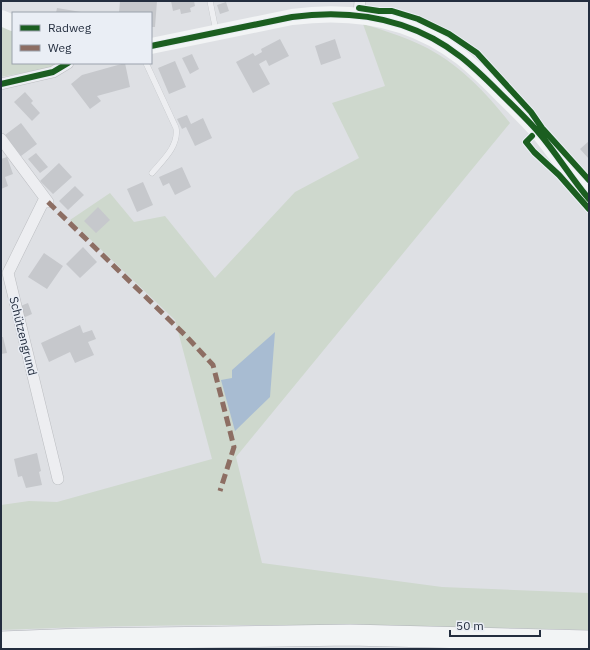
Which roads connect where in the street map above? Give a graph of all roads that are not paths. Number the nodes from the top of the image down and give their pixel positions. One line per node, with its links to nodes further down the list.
1 (210, 1): 5 (lane)
2 (359, 8): 5 (main road); 12 (main road)
3 (1, 18): 4 (main road)
4 (12, 23)
5 (216, 33): 6 (main road)
6 (152, 46)
7 (66, 64): 9 (street)
8 (146, 64): 11 (lane)
9 (1, 84)
10 (1, 139): 13 (street, Schützengrund)
11 (152, 172)
12 (585, 194)
13 (58, 479)
14 (589, 641): 15 (highway)
15 (1, 642)

